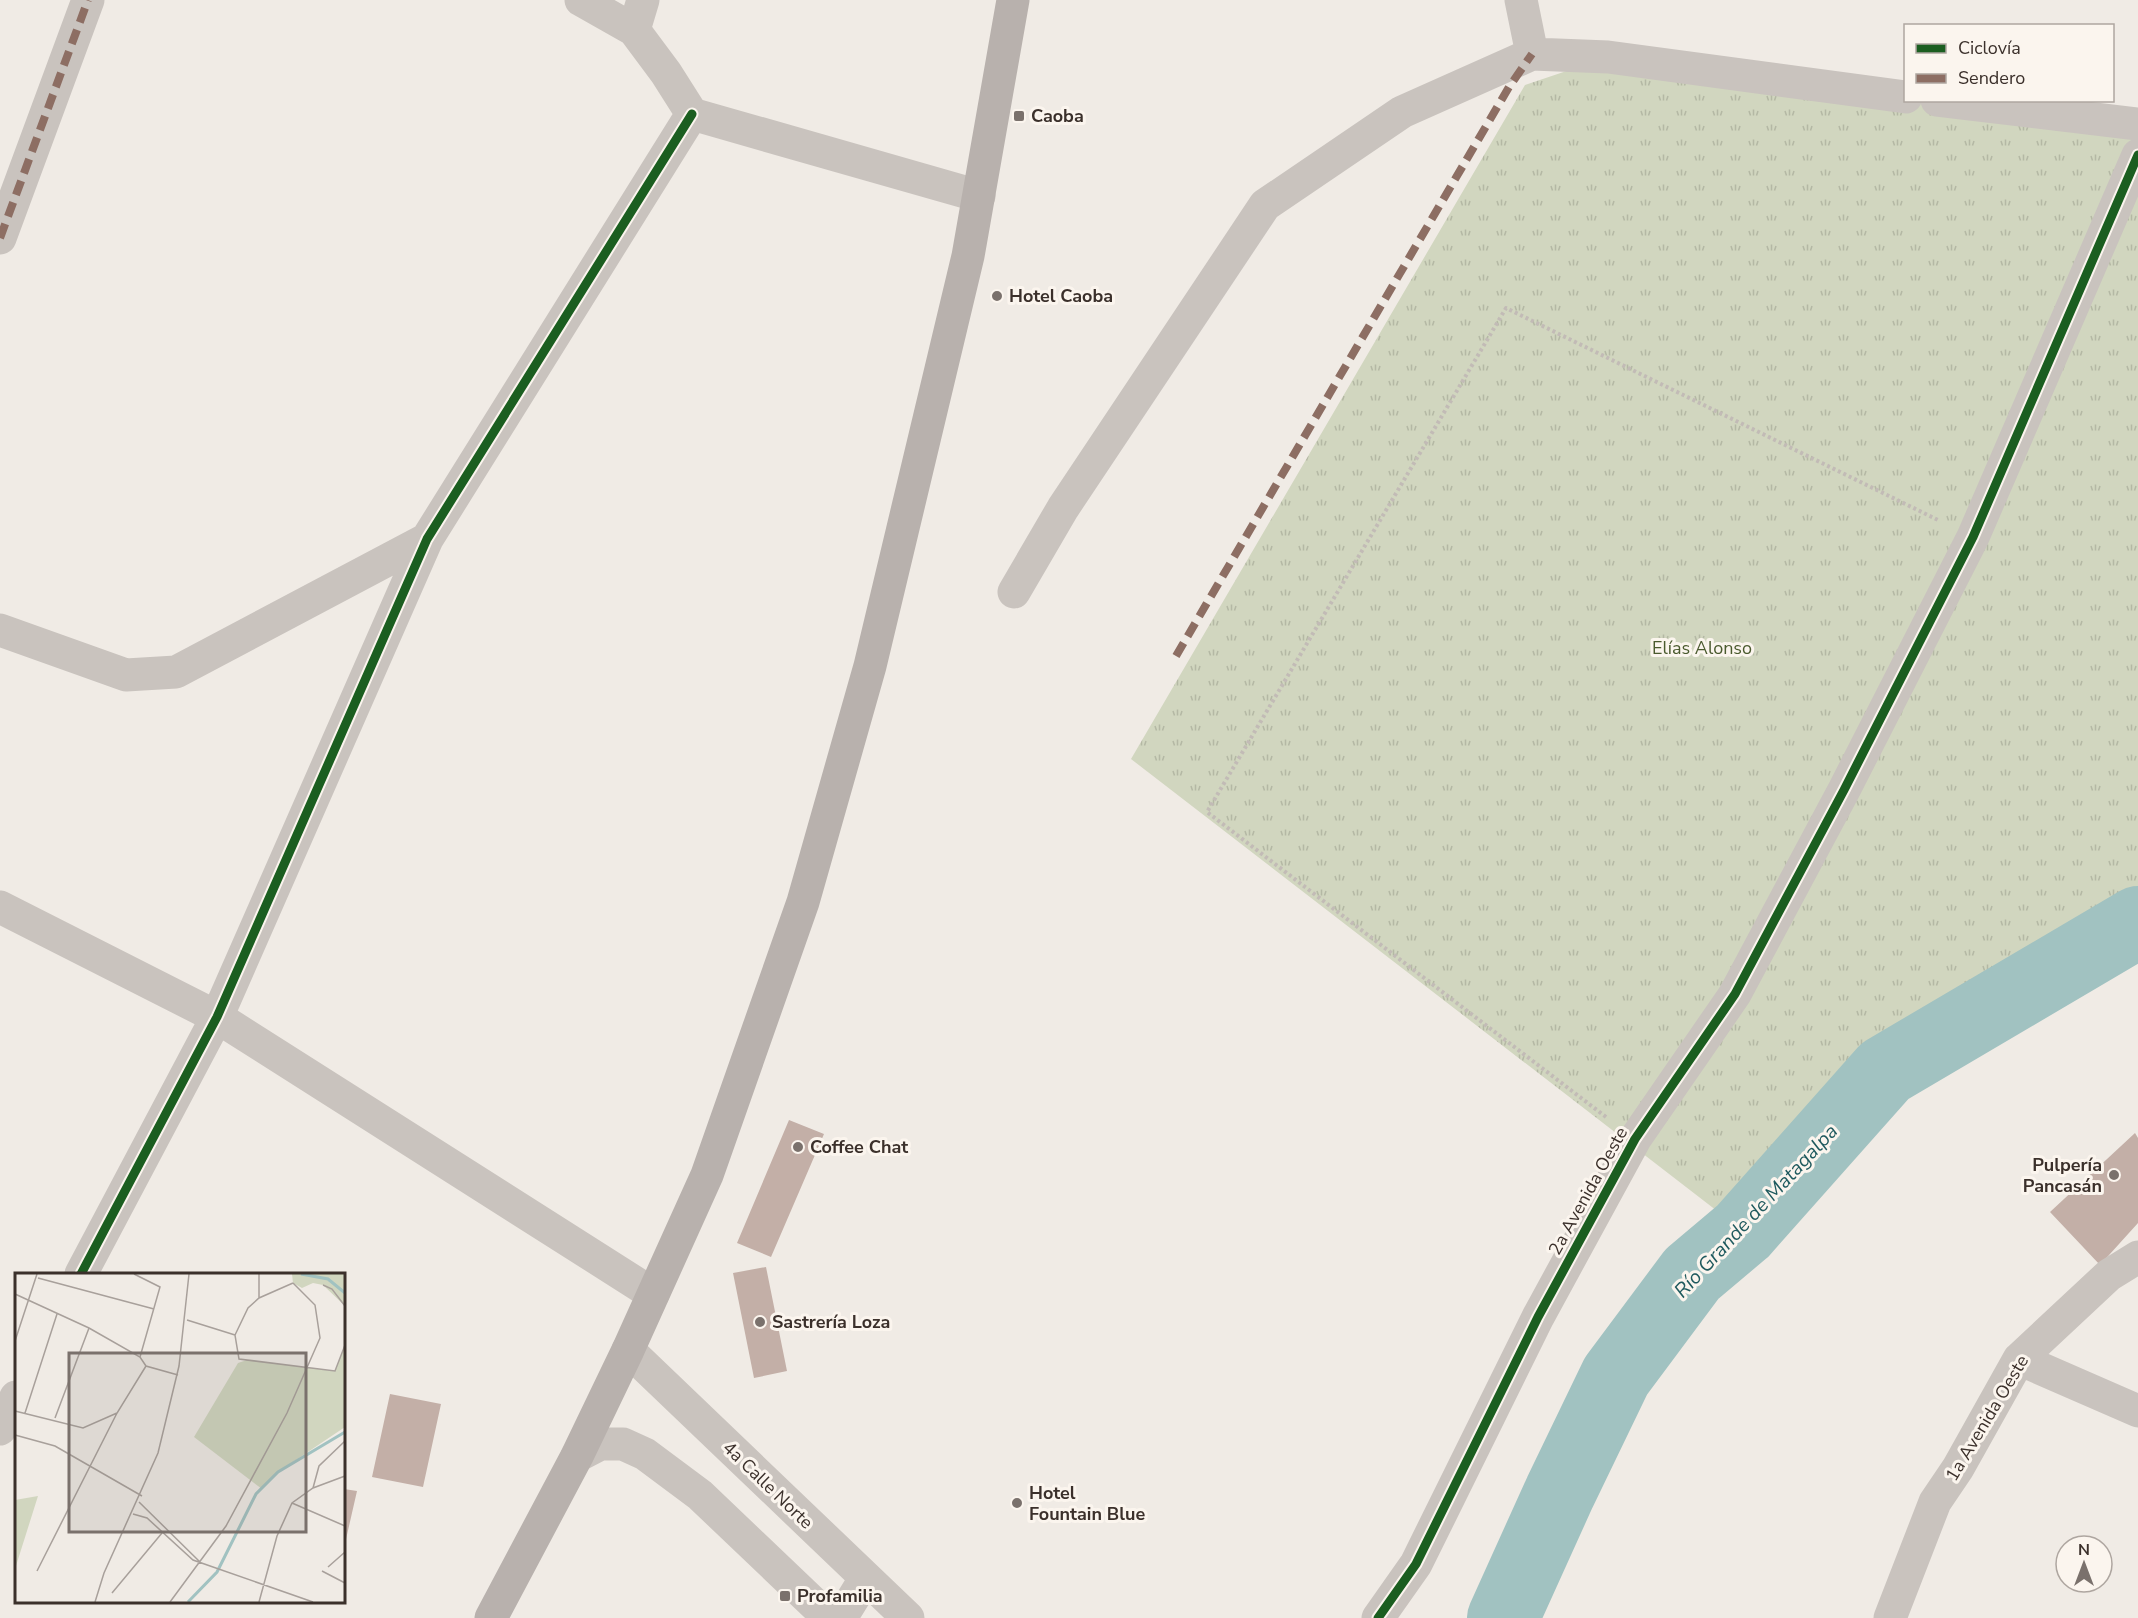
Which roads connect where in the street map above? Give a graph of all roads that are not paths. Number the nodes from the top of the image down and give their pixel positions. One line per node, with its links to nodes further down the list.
1 (88, 0): 13 (street)
2 (582, 0): 5 (street)
3 (1013, 0): 12 (main road)
4 (1521, 0): 6 (street)
5 (639, 15): 9 (street)
6 (1532, 54): 7 (street); 15 (street)
7 (1904, 97)
8 (1954, 102): 10 (street)
9 (692, 114): 12 (street); 14 (street)
10 (2138, 124)
11 (2138, 156): 33 (street, 2a Avenida Oeste)
12 (979, 196): 21 (main road)
13 (0, 238)
14 (427, 539): 16 (street); 18 (street)
15 (1014, 592)
16 (0, 630)
17 (0, 907): 18 (street)
18 (217, 1017): 20 (street); 21 (street)
19 (2138, 1257): 23 (street, 1a Avenida Oeste)
20 (82, 1273)
21 (653, 1294): 22 (main road)
22 (628, 1350): 27 (main road); 28 (street, 4a Calle Norte)
23 (2019, 1359): 25 (street); 34 (street, 1a Avenida Oeste)
24 (15, 1399): 26 (street)
25 (2138, 1411)
26 (0, 1429)
27 (577, 1456): 29 (main road); 30 (street)
28 (865, 1579): 31 (street); 32 (street, 4a Calle Norte)
29 (491, 1618)
30 (829, 1618)
31 (841, 1618)
32 (908, 1618)
33 (1378, 1618)
34 (1890, 1618)

